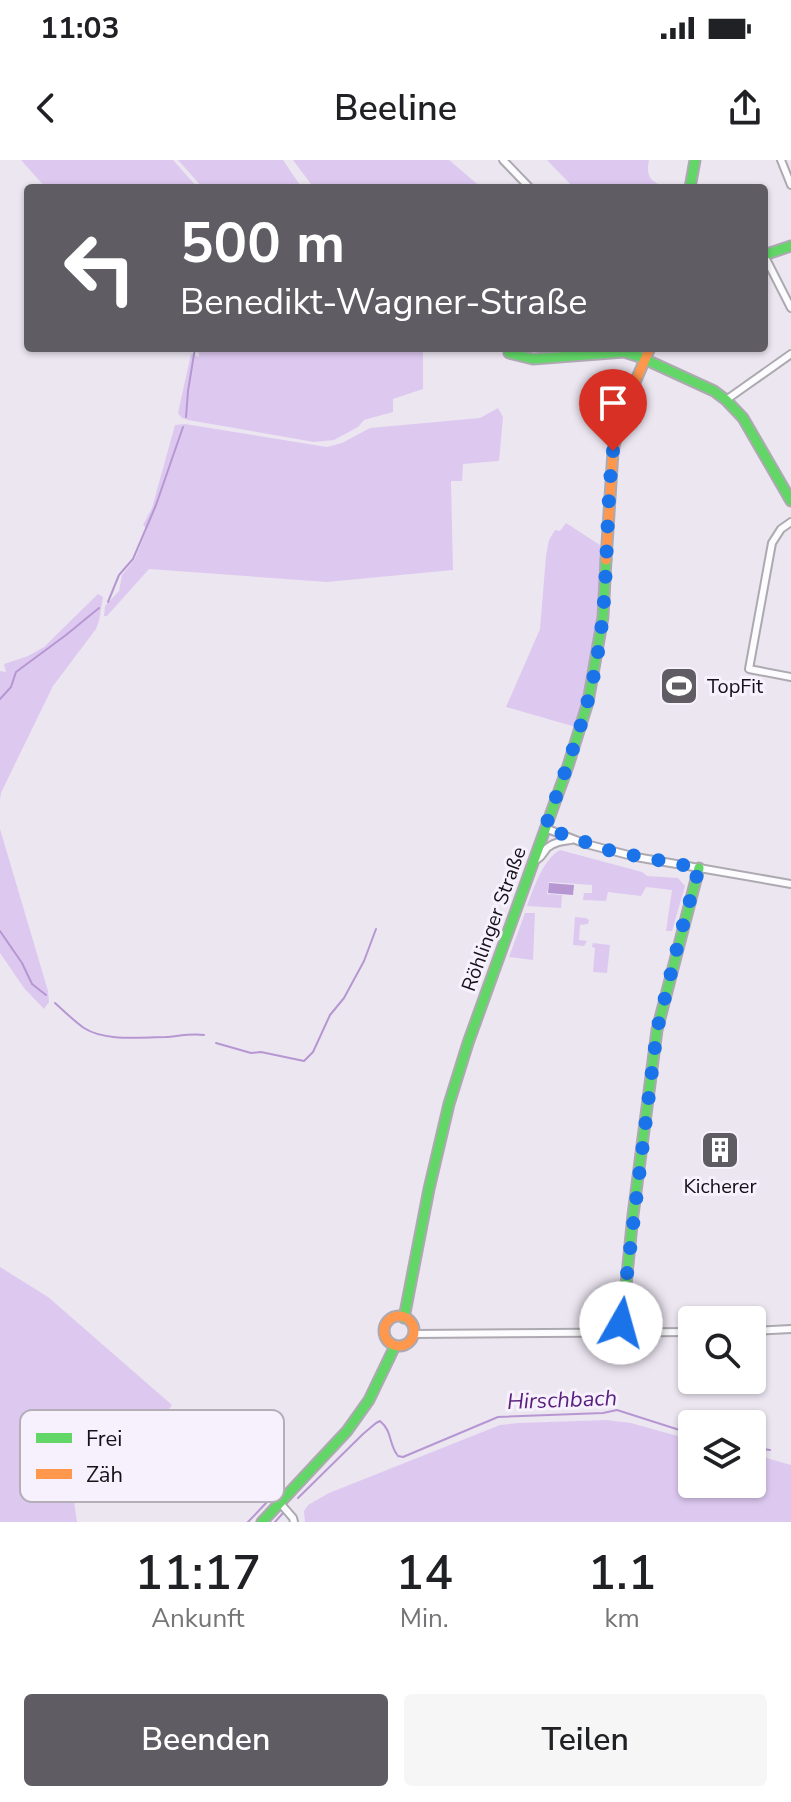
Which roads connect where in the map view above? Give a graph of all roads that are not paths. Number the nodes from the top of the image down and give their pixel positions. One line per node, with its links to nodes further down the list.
1 (503, 160): 4 (street)
2 (695, 160): 5 (street)
3 (781, 160): 6 (street)
4 (526, 184)
5 (691, 184)
6 (791, 185)
7 (791, 246): 8 (street)
8 (768, 254)
9 (768, 263): 10 (street)
10 (791, 308)
11 (648, 352): 14 (street, Röhlinger Straße)
12 (509, 353): 14 (street)
13 (791, 354): 15 (street)
14 (645, 359): 15 (street); 19 (street, Röhlinger Straße)
15 (726, 400): 16 (street)
16 (791, 501)
17 (791, 522): 18 (street)
18 (791, 677)
19 (545, 828): 20 (street); 21 (street, Röhlinger Straße)
20 (574, 839): 21 (street); 22 (street)
21 (534, 861): 24 (street, Röhlinger Straße)
22 (699, 868): 23 (street); 29 (street)
23 (791, 884)
24 (404, 1318): 28 (street); 30 (street)
25 (791, 1329): 26 (street)
26 (766, 1330)
27 (678, 1332): 29 (street)
28 (413, 1334): 29 (street); 30 (street)
29 (621, 1334)
30 (395, 1346): 31 (street)
31 (284, 1498)
32 (279, 1503): 33 (street); 34 (street)
33 (262, 1522)
34 (294, 1522)

